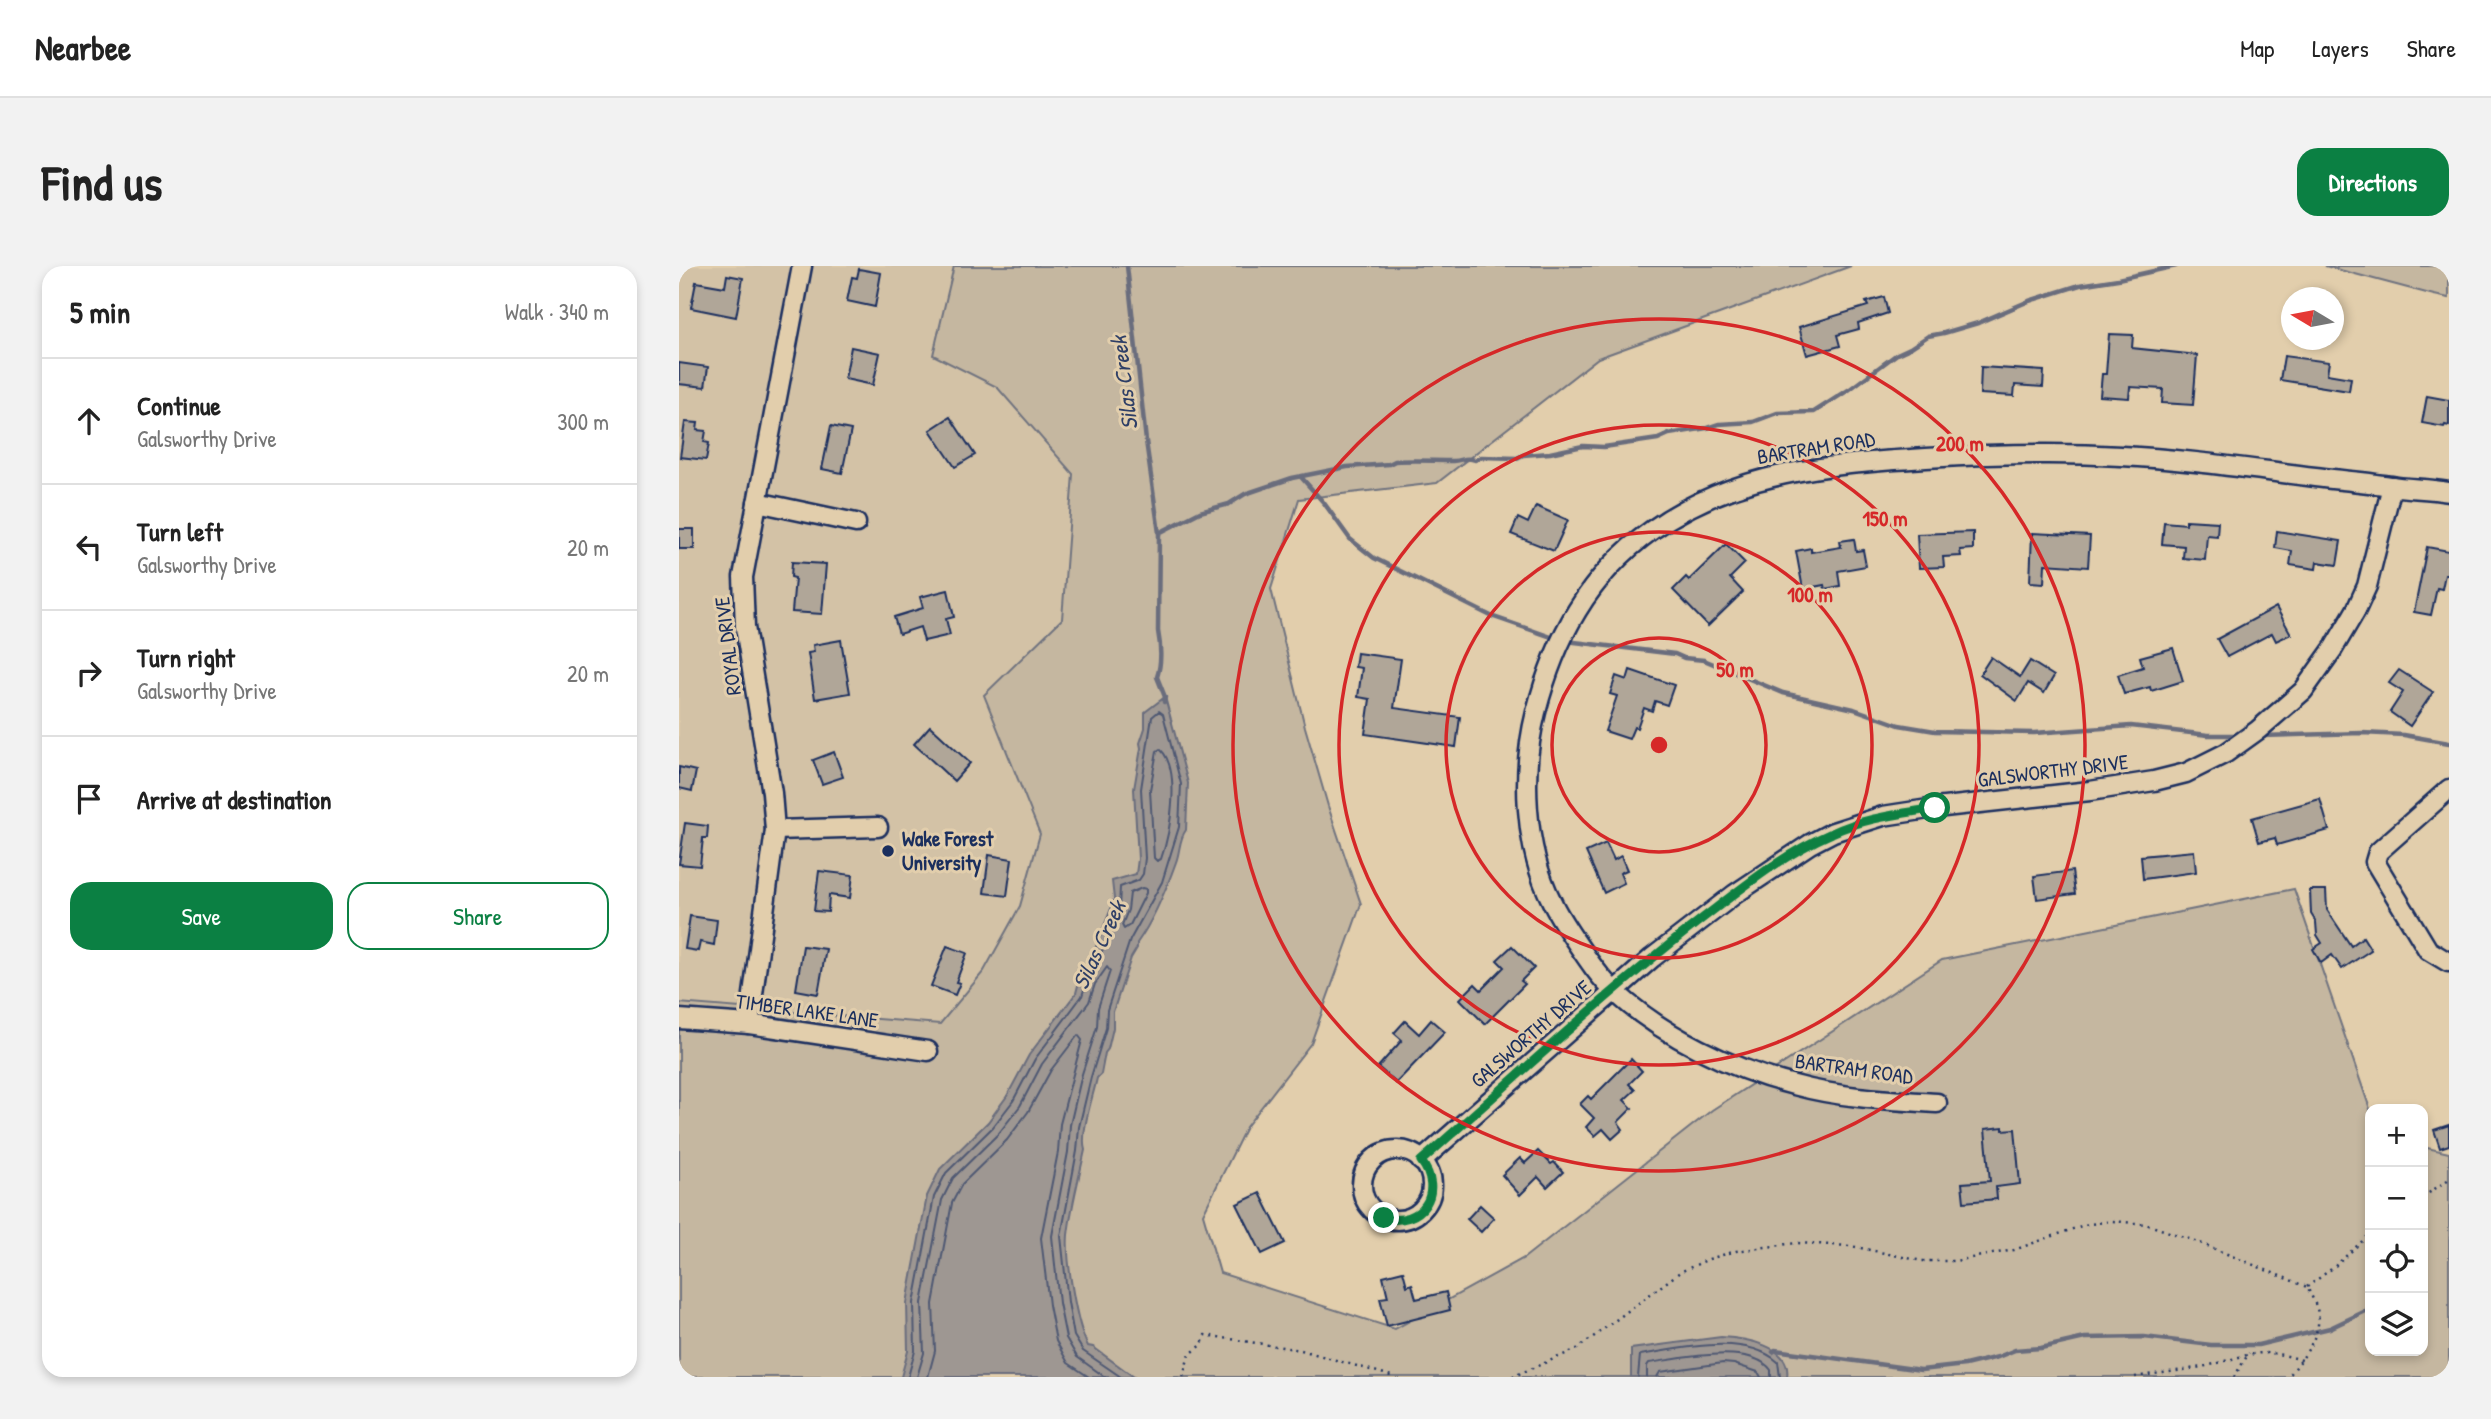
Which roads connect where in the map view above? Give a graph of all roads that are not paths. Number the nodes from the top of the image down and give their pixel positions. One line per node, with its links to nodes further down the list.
1 (803, 266): 4 (street, ROYAL DRIVE)
2 (2392, 486): 3 (street, BARTRAM ROAD); 10 (street, GALSWORTHY DRIVE); 10 (street, BARTRAM ROAD)
3 (2449, 492)
4 (757, 502): 5 (street); 8 (street, ROYAL DRIVE)
5 (856, 523)
6 (2449, 789): 9 (street)
7 (878, 827): 8 (street)
8 (775, 830): 12 (street, ROYAL DRIVE)
9 (2448, 962)
10 (1614, 991): 14 (street, BARTRAM ROAD); 15 (street, GALSWORTHY DRIVE)
11 (679, 1019): 12 (street, TIMBER LAKE LANE)
12 (749, 1024): 13 (street, TIMBER LAKE LANE)
13 (928, 1051)
14 (1937, 1103)
15 (1421, 1161)

